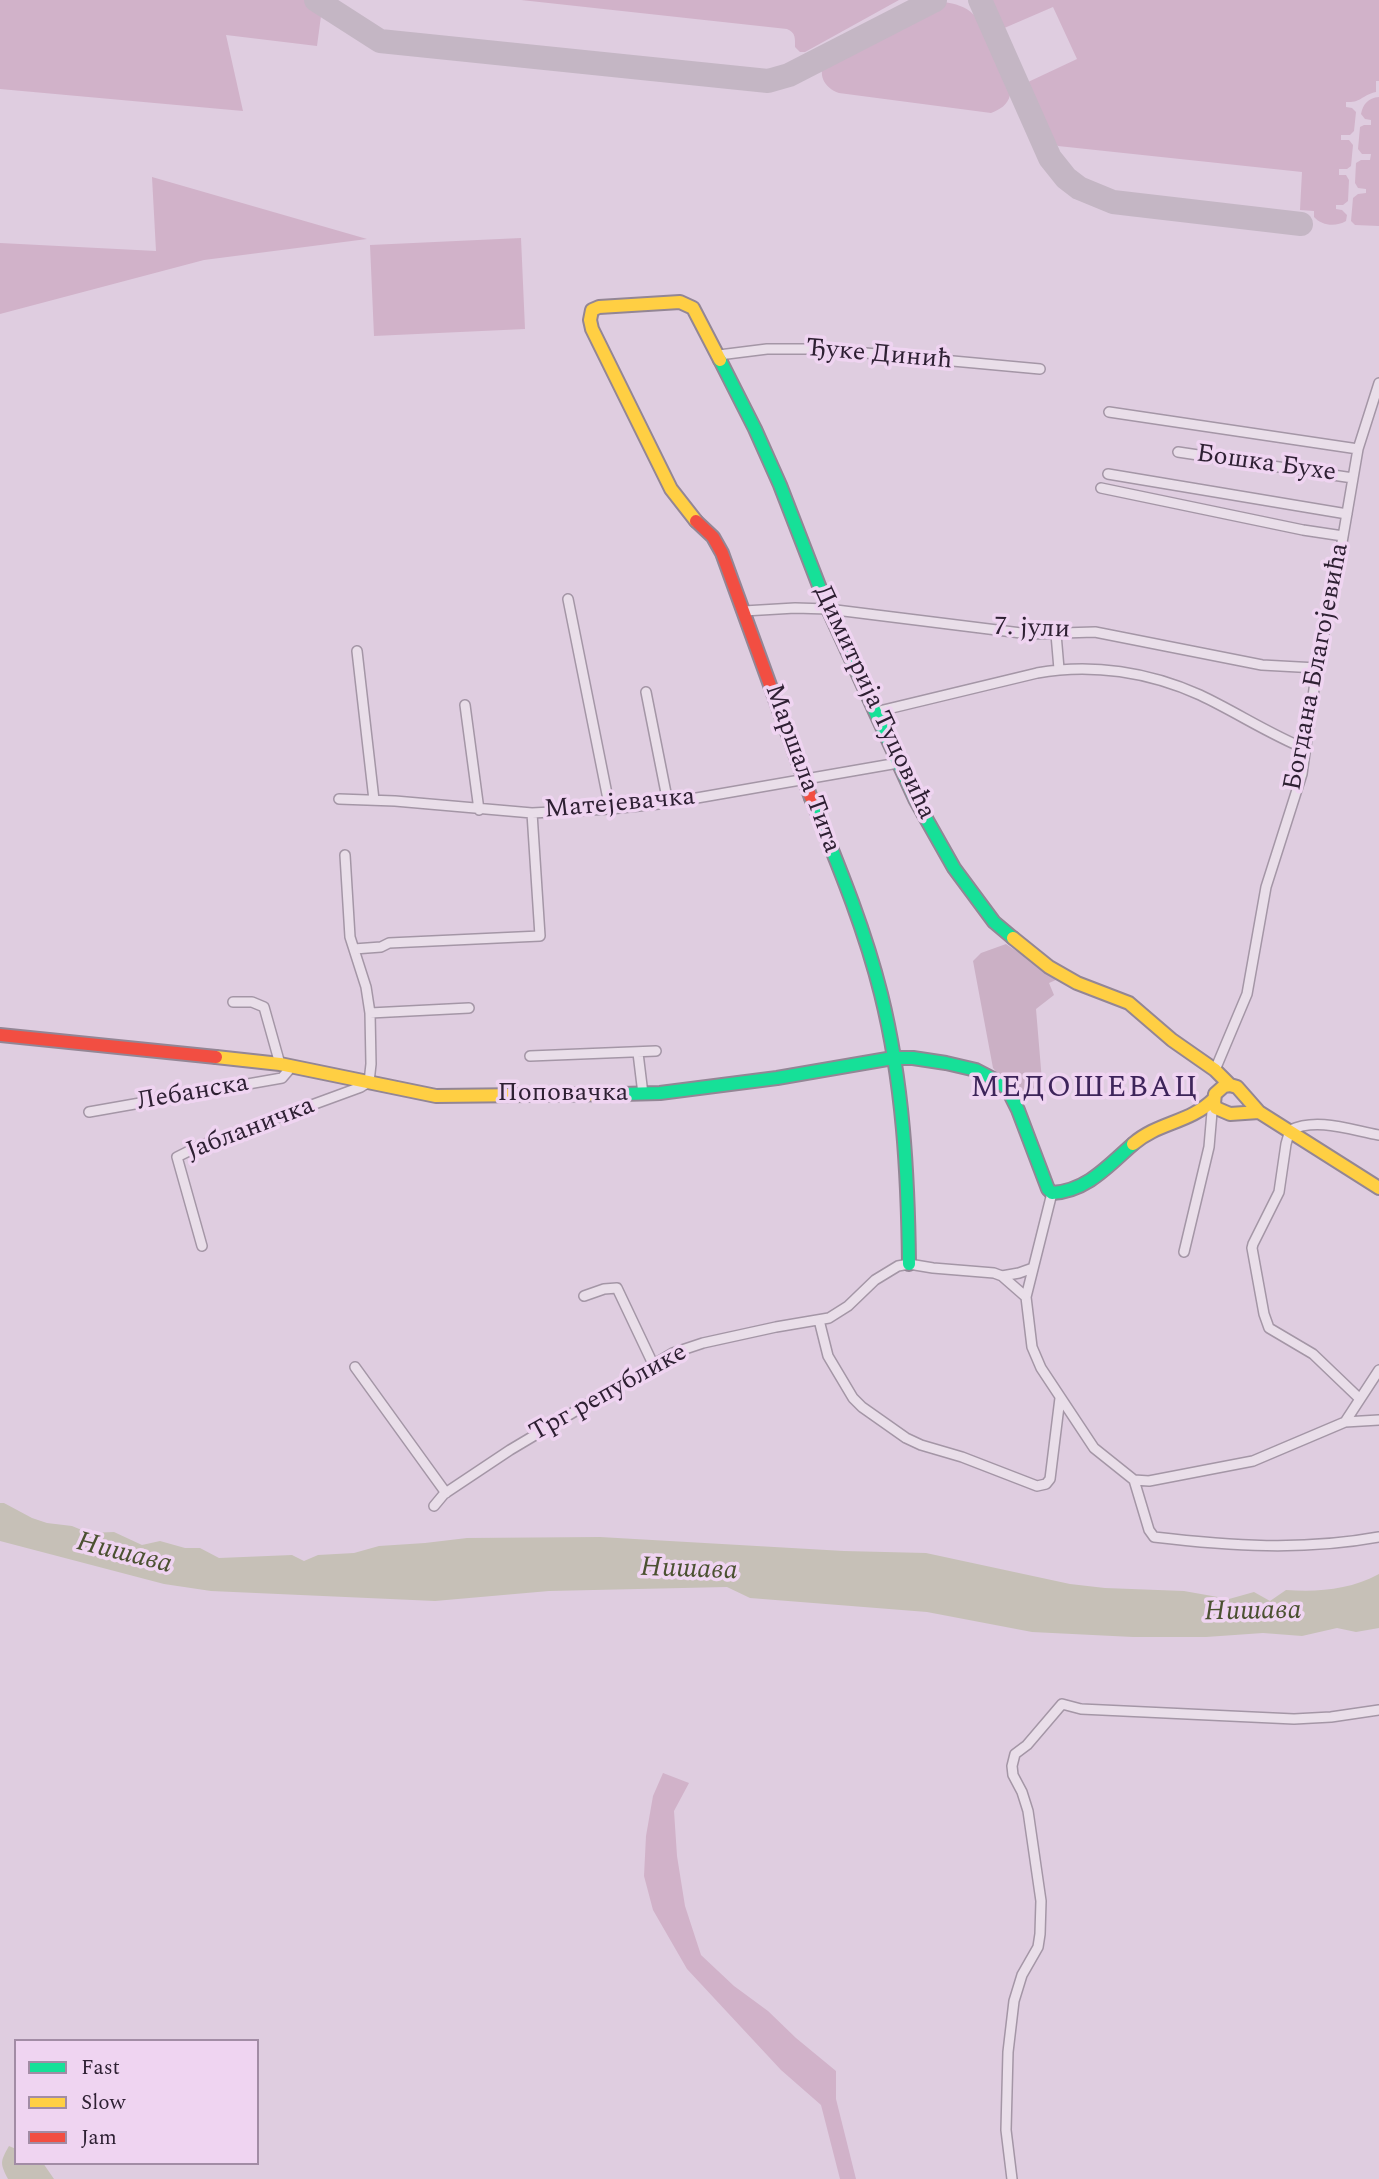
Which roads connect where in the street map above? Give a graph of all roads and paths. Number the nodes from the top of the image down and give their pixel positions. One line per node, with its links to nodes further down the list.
1 (592, 310): 2 (street, Димитрија Туцовића); 15 (street, Маршала Тита)
2 (719, 355): 3 (street, Ђуке Динић); 14 (street, Димитрија Туцовића)
3 (1040, 369)
4 (1379, 383): 6 (street, Богдана Благојевића)
5 (1109, 412): 6 (street)
6 (1358, 449): 9 (street, Богдана Благојевића)
7 (1178, 452): 9 (street, Бошка Бухе)
8 (1108, 474): 11 (street)
9 (1353, 478): 11 (street, Богдана Благојевића)
10 (1101, 488): 12 (street)
11 (1347, 514): 12 (street, Богдана Благојевића)
12 (1343, 536): 18 (street, Богдана Благојевића)
13 (568, 599): 29 (street)
14 (828, 609): 15 (street, 7. јули); 16 (street, 7. јули); 22 (street, Димитрија Туцовића)
15 (744, 611): 25 (street, Маршала Тита)
16 (1056, 634): 18 (street, 7. јули); 19 (street)
17 (357, 651): 27 (street)
18 (1317, 668): 23 (street, Богдана Благојевића)
19 (1059, 669): 22 (street); 23 (street)
20 (646, 692): 28 (street)
21 (465, 705): 30 (street)
22 (875, 712): 24 (street, Димитрија Туцовића)
23 (1306, 748): 45 (street, Богдана Благојевића)
24 (898, 763): 25 (street, Матејевачка); 45 (street, Димитрија Туцовића)
25 (804, 780): 28 (street, Матејевачка); 41 (street, Маршала Тита)
26 (339, 799): 27 (street, Матејевачка)
27 (374, 800): 30 (street, Матејевачка)
28 (668, 803): 29 (street, Матејевачка)
29 (610, 809): 31 (street, Матејевачка)
30 (479, 810): 31 (street, Матејевачка)
31 (531, 813): 33 (street)
32 (345, 855): 33 (street)
33 (354, 949): 36 (street)
34 (233, 1002): 42 (street)
35 (468, 1008): 36 (street)
36 (370, 1013): 43 (street)
37 (0, 1035): 42 (street, Поповачка)
38 (656, 1051): 39 (street)
39 (638, 1053): 40 (street); 44 (street)
40 (530, 1056)
41 (892, 1058): 44 (street, Поповачка); 53 (street, Поповачка); 56 (street, Маршала Тита)
42 (285, 1065): 43 (street, Поповачка); 47 (street, Лебанска)
43 (369, 1082): 44 (street, Поповачка); 54 (street, Јабланичка)
44 (643, 1094)
45 (1216, 1094): 46 (street, Димитрија Туцовића); 48 (street); 53 (street); 55 (street, Богдана Благојевића)
46 (1243, 1095): 48 (street); 49 (street, Димитрија Туцовића)
47 (89, 1112)
48 (1236, 1112): 49 (street)
49 (1259, 1112): 50 (street)
50 (1290, 1130): 51 (street); 52 (street); 66 (street)
51 (1379, 1135)
52 (1379, 1188)
53 (1052, 1193): 57 (street)
54 (202, 1246)
55 (1184, 1252)
56 (909, 1264): 58 (street); 61 (street, Трг републике)
57 (1033, 1268): 58 (street); 60 (street)
58 (1002, 1276): 60 (street)
59 (584, 1296): 62 (street)
60 (1026, 1297): 65 (street)
61 (819, 1320): 62 (street, Трг републике); 65 (street)
62 (653, 1364): 70 (street, Трг републике)
63 (355, 1367): 70 (street)
64 (1379, 1370): 66 (street)
65 (1060, 1397): 69 (street)
66 (1360, 1399): 68 (street)
67 (1379, 1419): 68 (street)
68 (1345, 1422): 69 (street)
69 (1134, 1480): 72 (street)
70 (446, 1493): 71 (street, Трг републике)
71 (434, 1506)
72 (1379, 1537)
73 (1379, 1710): 74 (street)
74 (1012, 2179)

